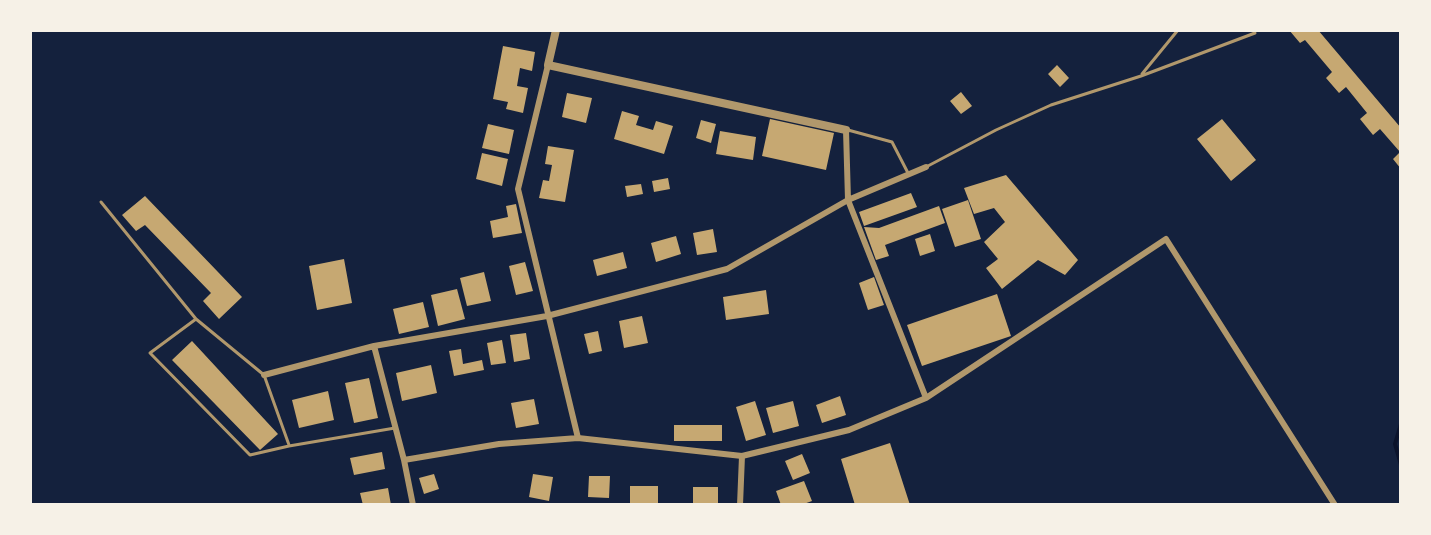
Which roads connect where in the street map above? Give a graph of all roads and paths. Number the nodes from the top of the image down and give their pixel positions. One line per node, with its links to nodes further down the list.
1 (556, 30): 4 (street)
2 (1178, 30): 5 (lane)
3 (1253, 30): 5 (lane)
4 (548, 65): 6 (street); 11 (street)
5 (1141, 76): 7 (lane)
6 (846, 130): 8 (lane); 9 (street)
7 (926, 167): 8 (street)
8 (909, 175): 9 (street)
9 (848, 201): 11 (street); 15 (street)
10 (101, 202): 12 (lane)
11 (547, 316): 13 (street); 17 (street)
12 (196, 319): 14 (lane); 18 (lane)
13 (374, 346): 14 (street); 16 (street)
14 (264, 375): 18 (lane)
15 (926, 398): 19 (street); 23 (street)
16 (395, 428): 18 (lane); 20 (street)
17 (578, 438): 19 (street); 20 (street)
18 (289, 446)
19 (742, 456): 22 (street)
20 (404, 460): 21 (street)
21 (413, 505)
22 (740, 505)
23 (1335, 505)

